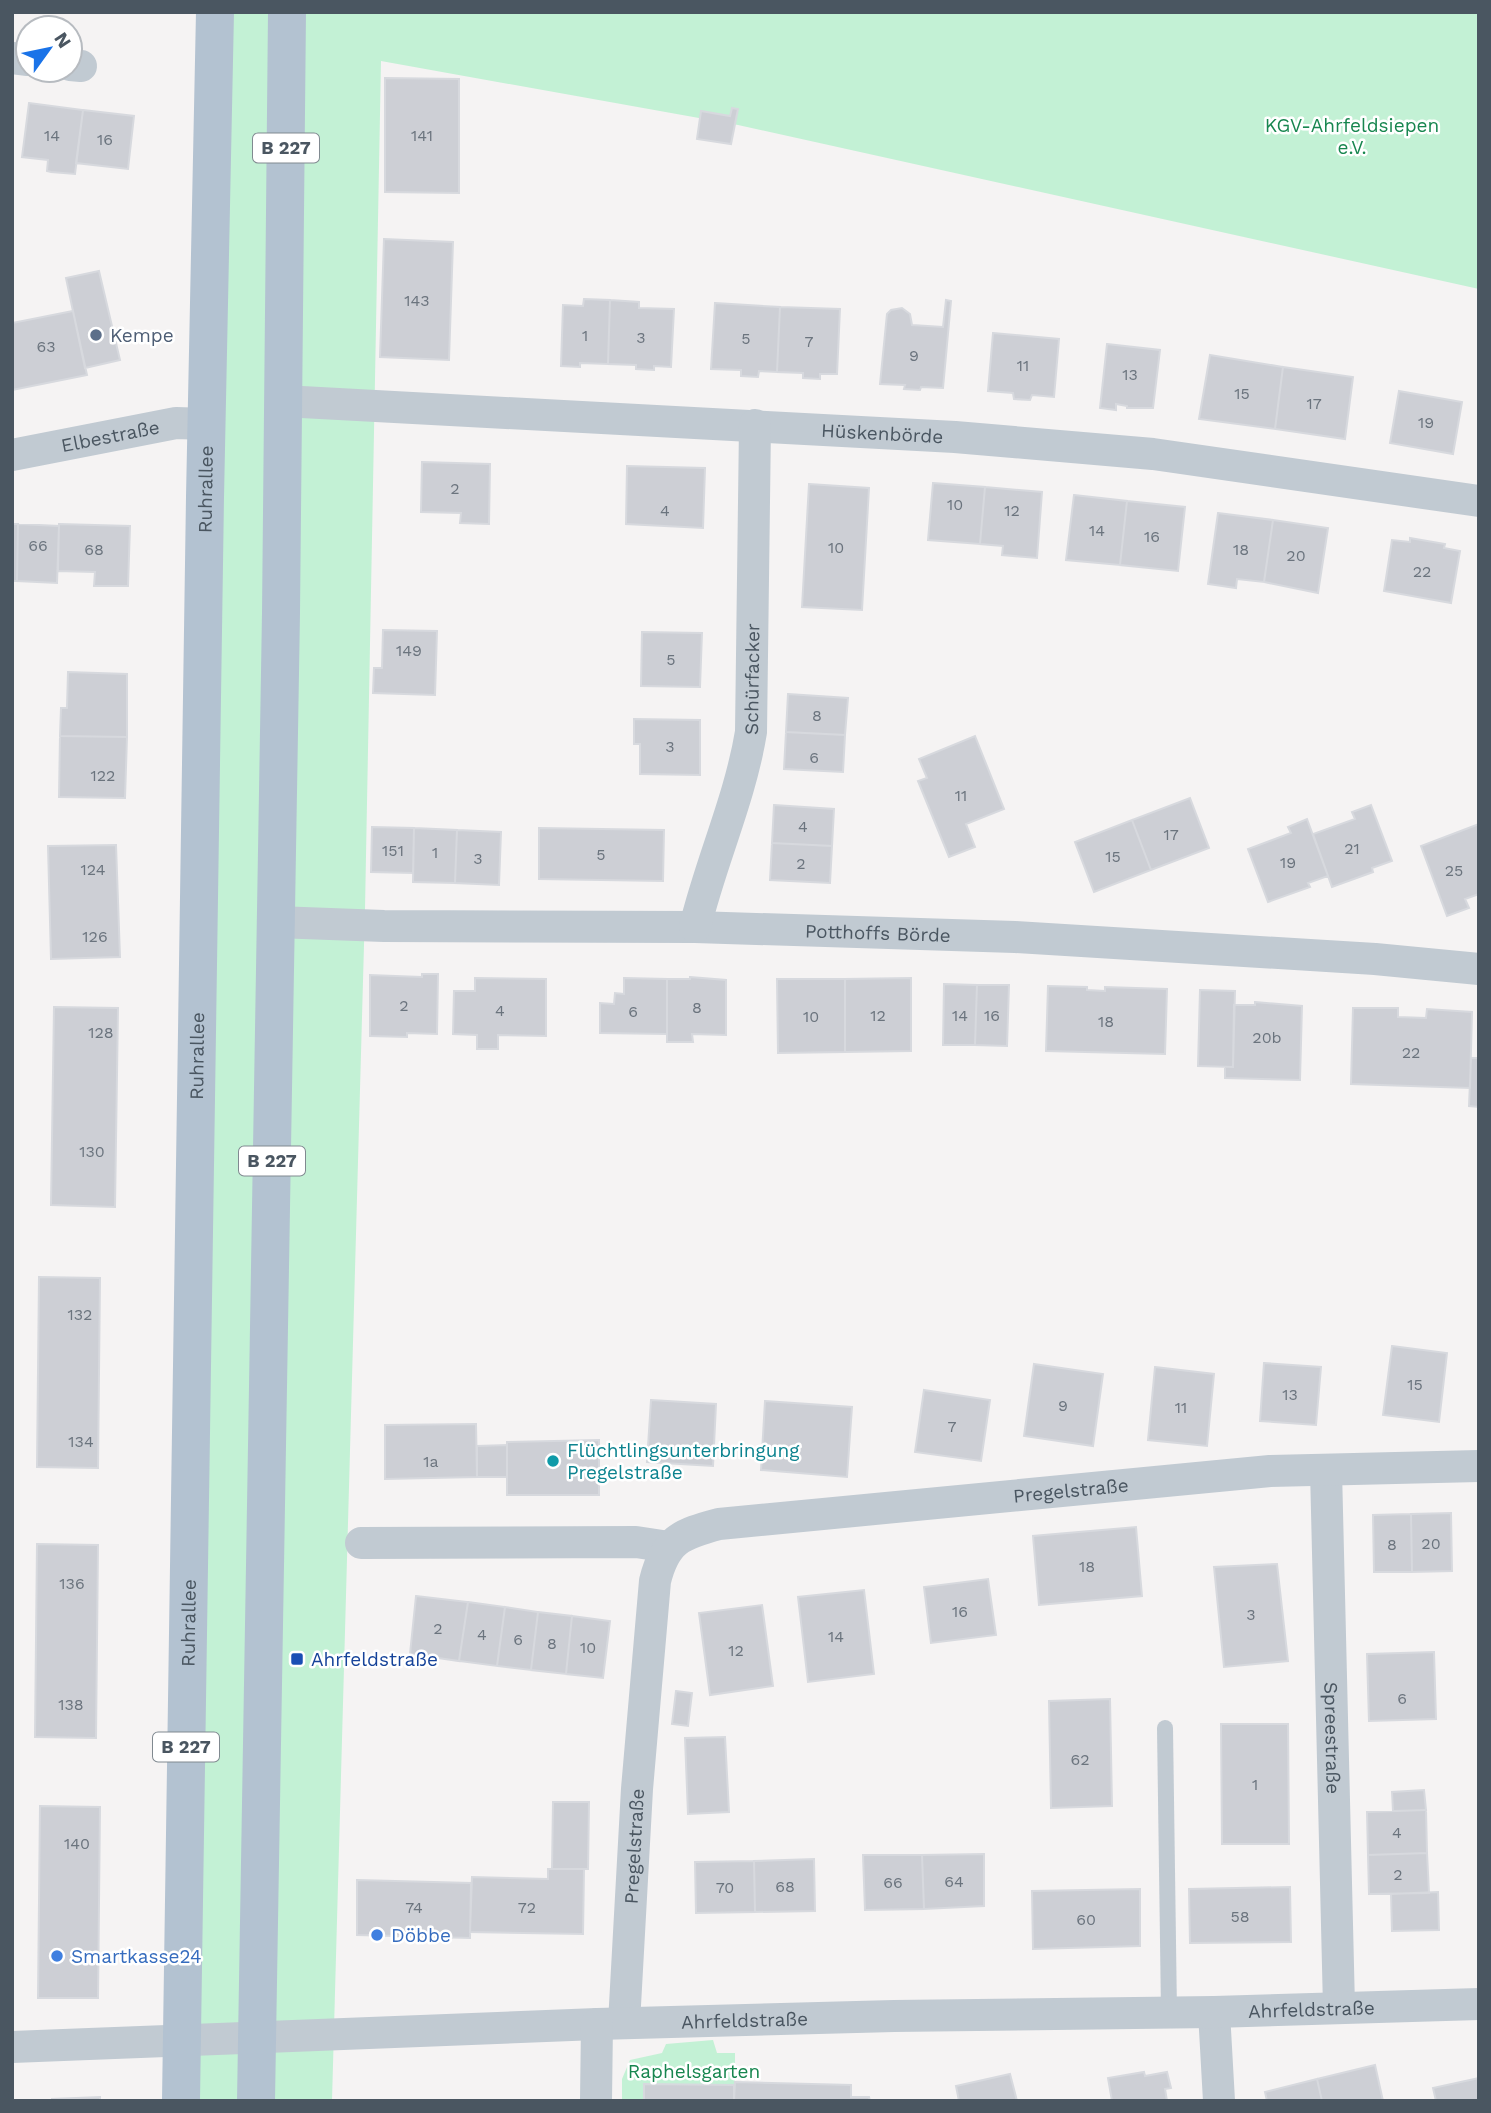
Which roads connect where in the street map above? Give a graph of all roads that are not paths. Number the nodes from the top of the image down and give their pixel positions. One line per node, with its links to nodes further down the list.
1 (215, 12): 4 (main road, Ruhrallee / B 227)
2 (288, 12): 3 (main road, B 227)
3 (283, 401): 5 (street, Hüskenbörde); 8 (main road, B 227)
4 (207, 424): 6 (street, Elbestraße); 22 (main road, Ruhrallee / B 227)
5 (755, 425): 7 (street, Hüskenbörde); 9 (street, Schürfacker)
6 (12, 455)
7 (1479, 500)
8 (276, 922): 9 (street, Potthoffs Börde); 21 (main road, B 227)
9 (695, 927): 10 (street, Potthoffs Börde)
10 (1479, 969)
11 (1479, 1466): 12 (street, Pregelstraße)
12 (1326, 1469): 14 (street, Pregelstraße); 17 (street, Spreestraße)
13 (361, 1544): 14 (street)
14 (669, 1547): 20 (street, Pregelstraße)
15 (1165, 1728): 18 (lane)
16 (1479, 2004): 17 (street, Ahrfeldstraße)
17 (1339, 2007): 19 (street, Ahrfeldstraße)
18 (1169, 2012): 19 (street, Ahrfeldstraße); 20 (street, Ahrfeldstraße)
19 (1214, 2012): 27 (street)
20 (611, 2024): 21 (street, Ahrfeldstraße); 26 (street, Pregelstraße)
21 (257, 2038): 22 (street, Ahrfeldstraße); 25 (main road, B 227)
22 (181, 2041): 23 (street, Ahrfeldstraße); 24 (main road, Ruhrallee / B 227)
23 (12, 2047)
24 (181, 2101)
25 (256, 2101)
26 (597, 2101)
27 (1219, 2101)

